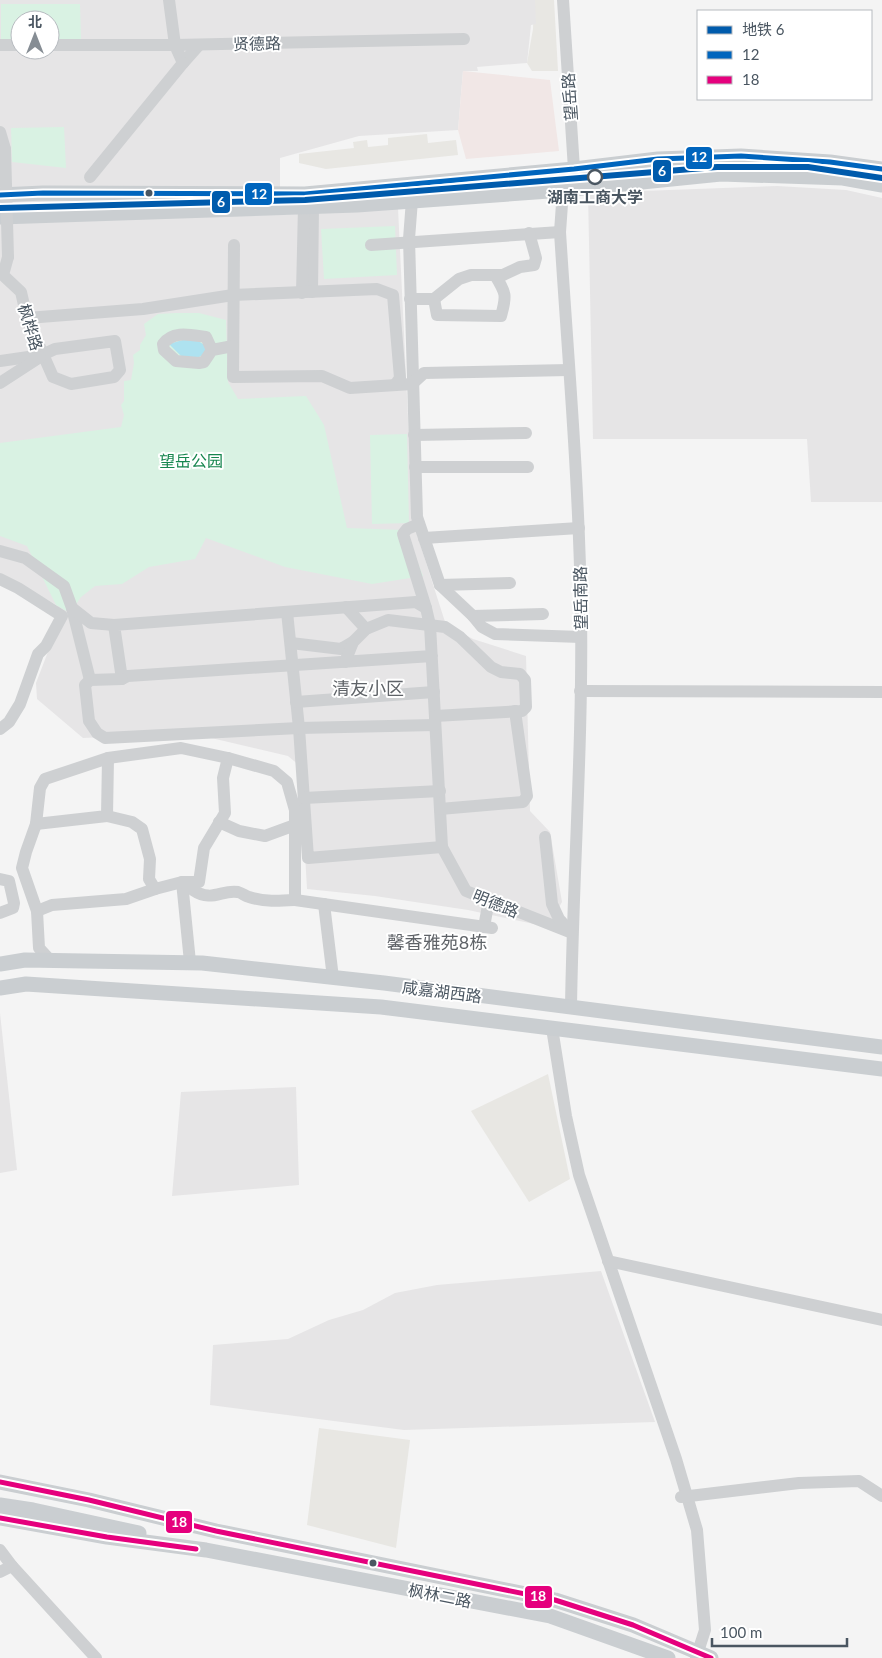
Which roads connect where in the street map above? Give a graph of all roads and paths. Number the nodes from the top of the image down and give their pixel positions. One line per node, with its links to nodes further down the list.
1 (169, 0): 6 (street)
2 (563, 0): 9 (street, 望岳路)
3 (464, 39): 4 (street, 贤德路)
4 (200, 44): 6 (street, 贤德路); 7 (street)
5 (60, 45): 6 (street, 贤德路)
6 (175, 45): 7 (street)
7 (183, 63): 11 (street)
8 (0, 132): 24 (street, bridge)
9 (574, 168): 10 (main road); 13 (street); 14 (street); 15 (main road)
10 (882, 169)
11 (90, 178)
12 (882, 185): 13 (main road)
13 (588, 188): 14 (main road)
14 (563, 190): 16 (main road); 19 (street, 望岳南路)
15 (0, 195)
16 (412, 200): 17 (main road); 21 (street)
17 (309, 206): 18 (main road); 26 (street)
18 (0, 216)
19 (560, 232): 20 (street); 35 (street, 望岳南路)
20 (528, 233): 21 (street); 25 (street)
21 (409, 242): 22 (street); 28 (street)
22 (371, 245)
23 (234, 246): 27 (street)
24 (4, 260): 30 (street, 枫桦路)
25 (495, 275): 29 (street); 29 (street)
26 (307, 292): 27 (street); 38 (street)
27 (233, 295): 30 (street); 31 (street)
28 (410, 299): 29 (street); 37 (street)
29 (434, 299)
30 (27, 318): 33 (street, 枫桦路)
31 (233, 346): 32 (street); 38 (street)
32 (212, 350)
33 (42, 356): 33 (street); 34 (street); 36 (street, 枫桦路)
34 (0, 361)
35 (569, 370): 37 (street); 45 (street, 望岳南路)
36 (0, 383)
37 (412, 384): 38 (street); 40 (street)
38 (395, 386)
39 (526, 433): 40 (street)
40 (414, 435): 42 (street)
41 (566, 444): 45 (street)
42 (415, 466): 43 (street); 44 (street)
43 (528, 467)
44 (419, 524): 46 (street); 53 (street)
45 (579, 528): 46 (street); 60 (street, 望岳南路)
46 (424, 538): 50 (street)
47 (0, 551): 52 (street)
48 (0, 579): 74 (street)
49 (510, 583): 50 (street)
50 (440, 585): 56 (street)
51 (346, 607): 53 (street); 54 (street); 59 (street)
52 (72, 608): 57 (street); 67 (street)
53 (426, 608): 58 (street)
54 (287, 612): 57 (street); 62 (street)
55 (543, 614): 56 (street)
56 (472, 616): 60 (street)
57 (114, 625): 66 (street)
58 (430, 625): 59 (street); 63 (street); 72 (street)
59 (366, 629): 61 (street)
60 (581, 637): 68 (street, 望岳南路)
61 (353, 642): 62 (street); 64 (street)
62 (291, 644): 65 (street)
63 (432, 656): 64 (street); 69 (street)
64 (345, 662): 65 (street)
65 (292, 666): 66 (street); 71 (street)
66 (122, 679): 67 (street)
67 (90, 680): 75 (street)
68 (580, 691): 70 (street); 95 (street, 望岳南路)
69 (434, 692): 71 (street); 73 (street)
70 (882, 692)
71 (296, 702): 75 (street)
72 (515, 712): 73 (street); 80 (street)
73 (435, 720): 75 (street); 78 (street)
74 (0, 728)
75 (299, 728): 79 (street)
76 (108, 758): 77 (street); 81 (street); 83 (street)
77 (228, 758): 82 (street); 84 (street)
78 (440, 791): 79 (street); 80 (street)
79 (304, 798): 86 (street)
80 (440, 809): 86 (street)
81 (107, 816): 83 (street); 89 (street)
82 (219, 822): 84 (street); 88 (street)
83 (36, 824): 93 (street)
84 (295, 825): 90 (street)
85 (545, 837): 95 (street)
86 (442, 847): 91 (street, 明德路)
87 (0, 878): 94 (street)
88 (186, 882): 89 (street); 90 (street); 97 (street)
89 (155, 889): 93 (street)
90 (296, 900): 92 (street)
91 (489, 900): 92 (street); 95 (street, 明德路)
92 (324, 904): 99 (street)
93 (38, 911): 96 (street)
94 (0, 913)
95 (572, 933): 101 (street, 望岳南路)
96 (50, 960): 97 (main road, 咸嘉湖西路); 98 (main road, 咸嘉湖西路)
97 (190, 962): 99 (main road, 咸嘉湖西路)
98 (0, 964)
99 (333, 978): 101 (main road, 咸嘉湖西路)
100 (0, 988): 102 (main road, 咸嘉湖西路)
101 (571, 1007): 103 (main road, 咸嘉湖西路)
102 (552, 1028): 104 (main road, 咸嘉湖西路); 105 (street)
103 (882, 1046)
104 (882, 1069)
105 (608, 1261): 106 (street); 110 (street)
106 (882, 1320)
107 (0, 1482): 114 (main road, 枫林二路)
108 (0, 1493): 113 (main road)
109 (882, 1496): 110 (street)
110 (683, 1497): 120 (street)
111 (0, 1505): 113 (main road)
112 (0, 1518): 116 (main road, 枫林二路)
113 (114, 1521): 114 (main road, 枫林二路); 116 (main road, 枫林二路)
114 (216, 1531): 120 (main road, 枫林二路)
115 (0, 1550): 117 (street)
116 (206, 1550): 119 (main road, 枫林二路)
117 (12, 1566): 118 (street); 121 (street)
118 (0, 1572)
119 (658, 1656)
120 (701, 1656)
121 (96, 1658)

